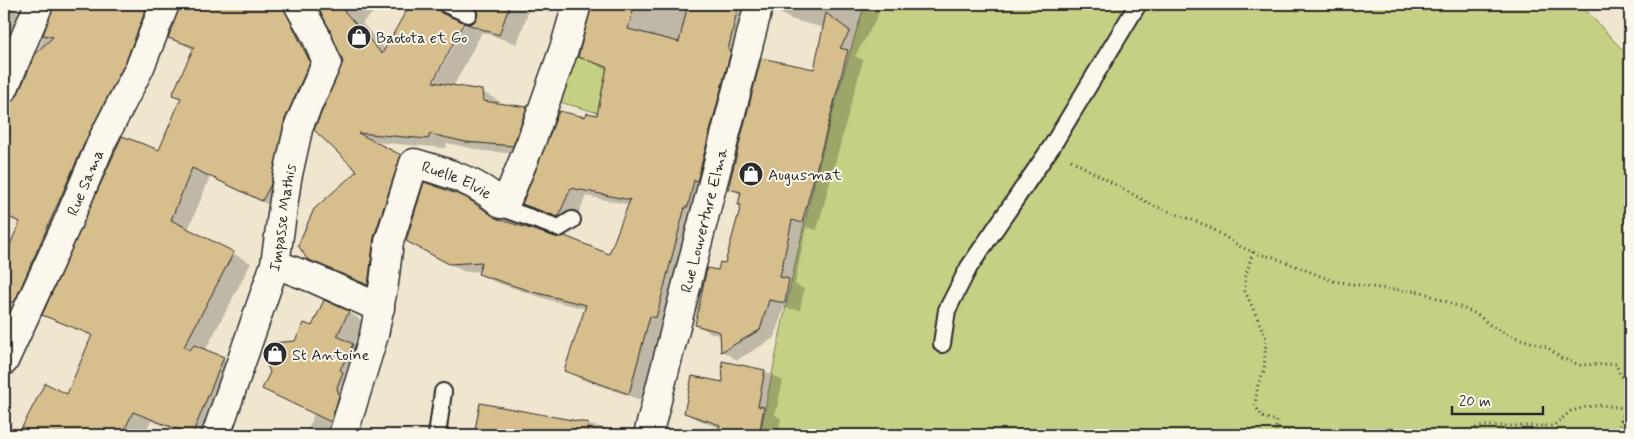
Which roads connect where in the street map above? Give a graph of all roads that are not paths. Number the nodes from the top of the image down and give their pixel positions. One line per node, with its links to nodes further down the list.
1 (39, 4): 9 (street)
2 (165, 4): 15 (street, Rue Sama)
3 (298, 4): 12 (street, Impasse Mathis)
4 (446, 4): 8 (lane)
5 (577, 4): 10 (street, Ruelle Elvie)
6 (758, 4): 20 (street, Rue Louverture Elma)
7 (1138, 4): 14 (lane)
8 (468, 14)
9 (4, 88)
10 (502, 204): 11 (lane); 13 (street, Ruelle Elvie)
11 (572, 220)
12 (275, 264): 13 (street); 17 (street, Impasse Mathis)
13 (380, 308): 18 (street, Ruelle Elvie)
14 (942, 344)
15 (4, 360)
16 (443, 392): 19 (lane)
17 (216, 435)
18 (343, 435)
19 (437, 435)
20 (648, 435)

